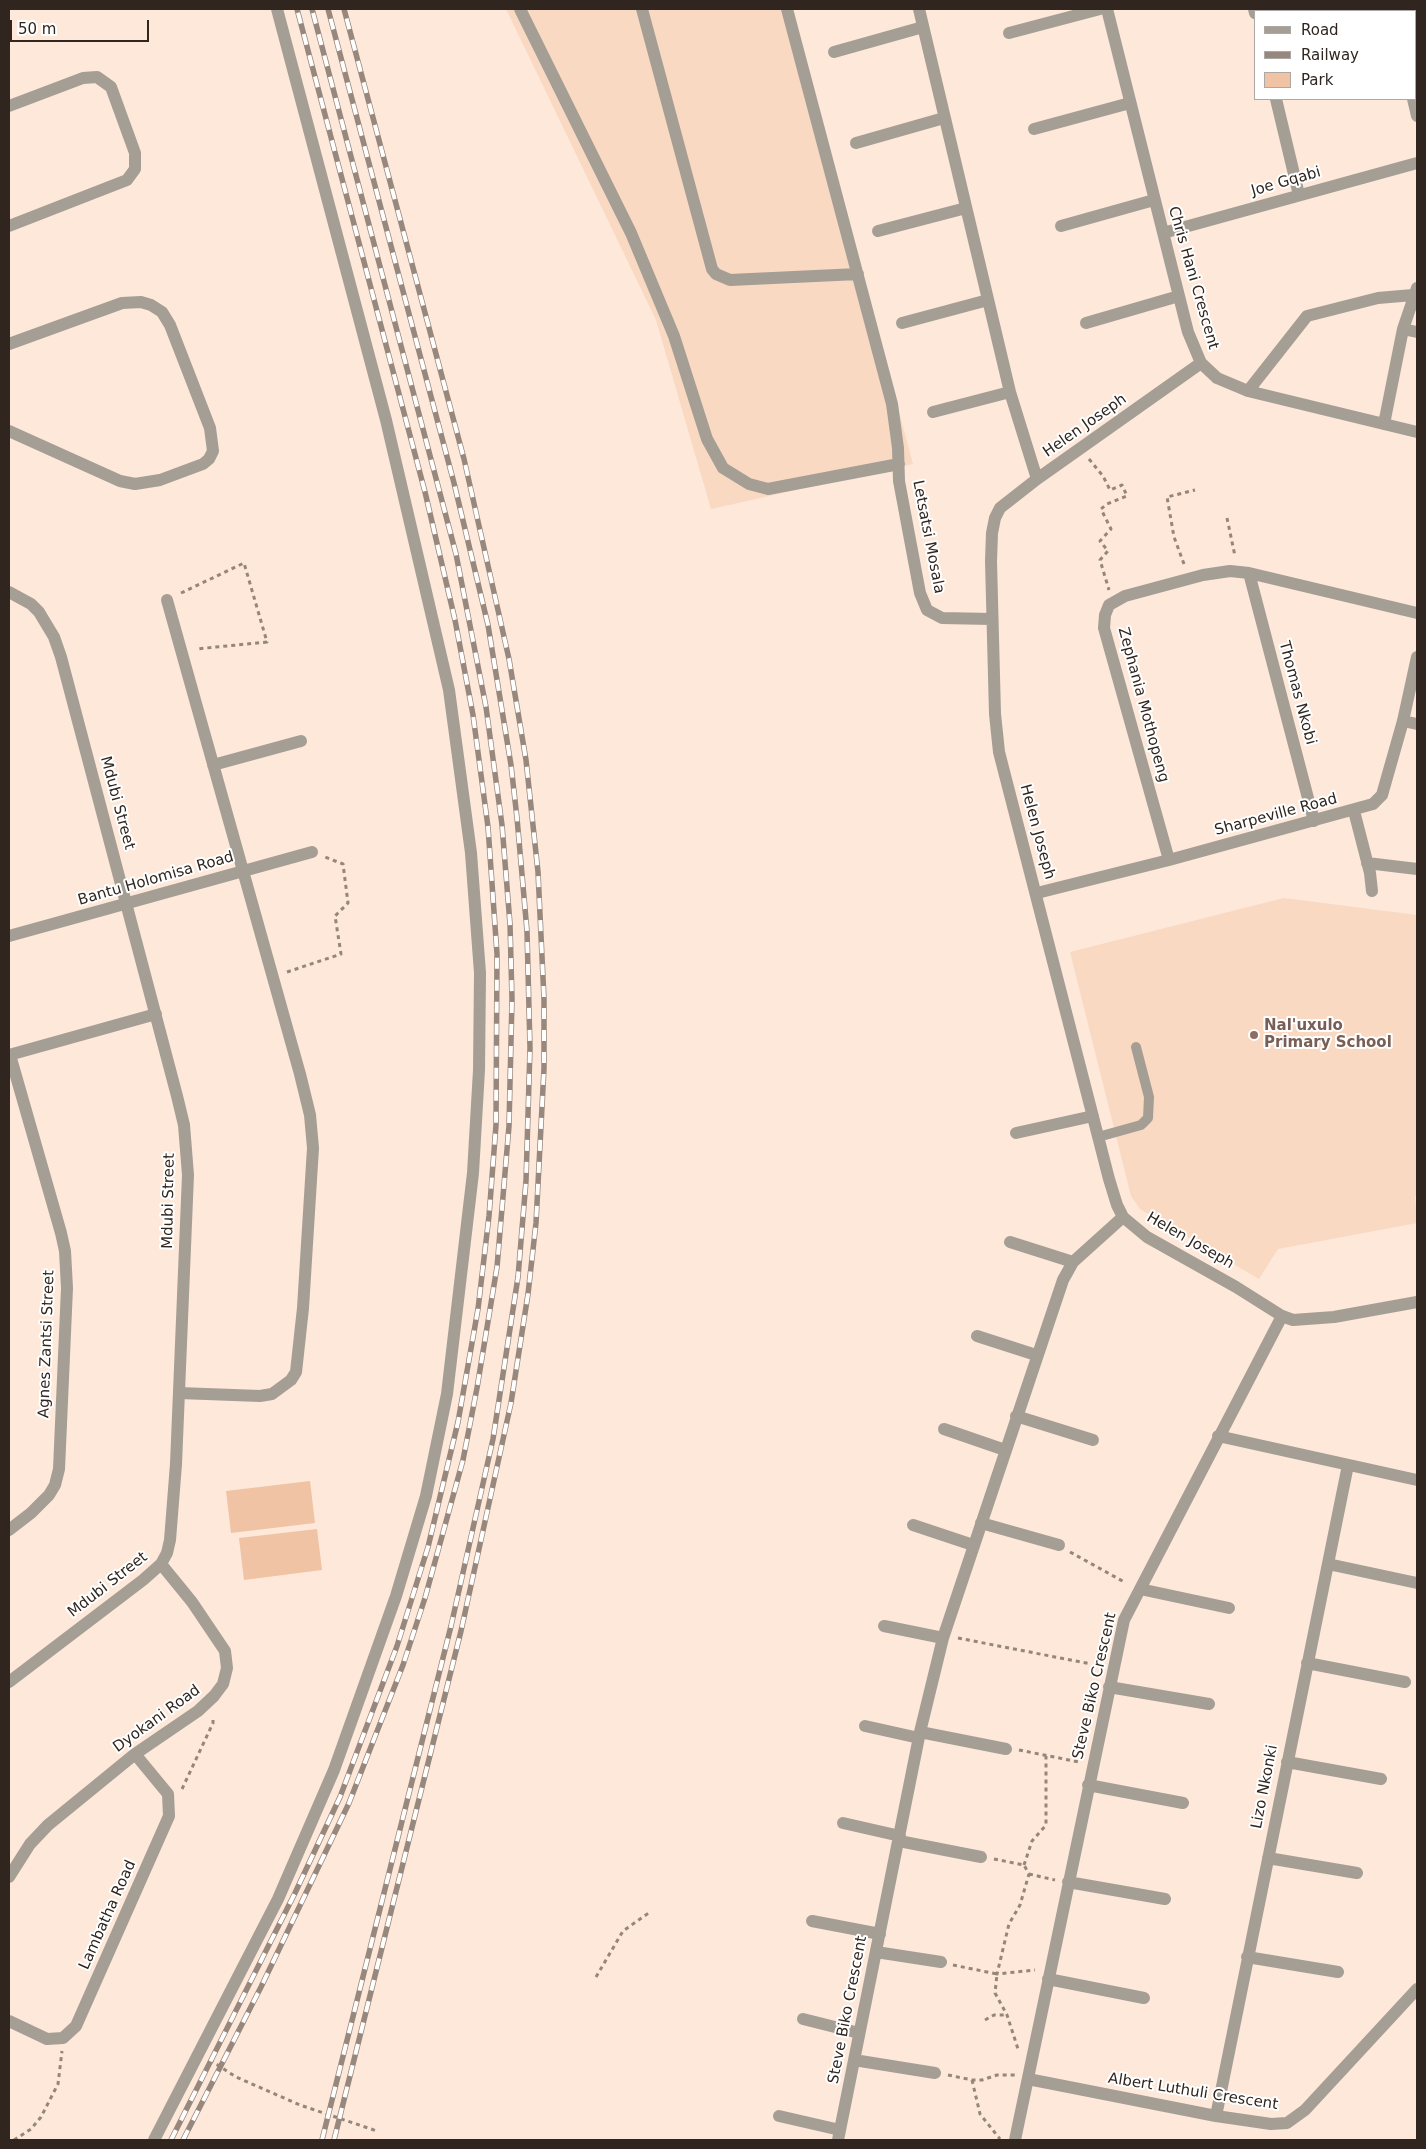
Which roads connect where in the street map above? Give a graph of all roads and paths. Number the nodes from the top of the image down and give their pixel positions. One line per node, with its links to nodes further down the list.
1 (277, 9): 153 (street)
2 (520, 9): 44 (street)
3 (642, 9): 27 (street)
4 (787, 9): 27 (street, Letsatsi Mosala)
5 (919, 9): 8 (street)
6 (1100, 9): 9 (street)
7 (1107, 9): 13 (street, Chris Hani Crescent)
8 (923, 27): 10 (street); 16 (street)
9 (1009, 33)
10 (834, 52)
11 (1276, 100): 20 (street)
12 (1413, 100): 15 (street)
13 (1130, 103): 17 (street); 21 (street, Chris Hani Crescent)
14 (9, 106): 23 (street)
15 (1417, 116)
16 (944, 118): 18 (street); 22 (street)
17 (1034, 129)
18 (856, 143)
19 (1417, 163): 20 (street, Joe Gqabi)
20 (1299, 195): 26 (street, Joe Gqabi)
21 (1154, 200): 24 (street); 26 (street, Chris Hani Crescent)
22 (966, 208): 25 (street); 30 (street)
23 (9, 226)
24 (1061, 226)
25 (878, 231)
26 (1163, 233): 29 (street, Chris Hani Crescent)
27 (858, 274): 44 (street, Letsatsi Mosala)
28 (1415, 292): 33 (street); 37 (street)
29 (1179, 296): 32 (street); 36 (street, Chris Hani Crescent)
30 (988, 300): 31 (street); 38 (street)
31 (902, 323)
32 (1086, 323)
33 (1403, 328): 34 (street); 40 (street)
34 (1417, 332)
35 (9, 344): 41 (street)
36 (1201, 363): 37 (street, Chris Hani Crescent); 43 (street, Helen Joseph)
37 (1248, 391): 40 (street, Chris Hani Crescent)
38 (1010, 392): 39 (street); 45 (street)
39 (933, 412)
40 (1384, 424): 42 (street, Chris Hani Crescent)
41 (9, 431)
42 (1417, 432)
43 (1081, 448): 45 (street, Helen Joseph); 52 (path)
44 (899, 464): 55 (street, Letsatsi Mosala)
45 (1037, 479): 55 (street, Helen Joseph)
46 (1195, 490): 50 (path)
47 (1227, 518): 48 (path)
48 (1235, 572): 49 (street); 50 (street)
49 (1249, 573): 54 (street); 63 (street, Thomas Nkobi)
50 (1189, 579): 52 (street)
51 (9, 592): 71 (street, Mdubi Street)
52 (1116, 599): 65 (street, Zephania Mothopeng)
53 (167, 600): 56 (street); 56 (path)
54 (1417, 613)
55 (992, 619): 70 (street, Helen Joseph)
56 (181, 650): 61 (street)
57 (1417, 657): 58 (street, Sharpeville Road)
58 (1403, 721): 59 (street); 62 (street, Sharpeville Road)
59 (1417, 724)
60 (301, 741): 61 (street)
61 (212, 765): 68 (street)
62 (1354, 811): 63 (street, Sharpeville Road); 66 (street)
63 (1314, 820): 65 (street, Sharpeville Road)
64 (312, 852): 68 (street, Bantu Holomisa Road); 73 (path)
65 (1169, 860): 70 (street, Sharpeville Road)
66 (1367, 863): 67 (street); 69 (street)
67 (1417, 869)
68 (242, 872): 71 (street, Bantu Holomisa Road); 73 (street)
69 (1372, 891)
70 (1037, 893): 77 (street, Helen Joseph)
71 (128, 904): 72 (street, Bantu Holomisa Road); 74 (street, Mdubi Street)
72 (9, 933)
73 (272, 977): 87 (street)
74 (156, 1014): 76 (street); 87 (street, Mdubi Street)
75 (1136, 1046): 79 (lane)
76 (10, 1055): 97 (street, Agnes Zantsi Street)
77 (1093, 1116): 78 (street); 79 (street, Helen Joseph)
78 (1016, 1133)
79 (1098, 1137): 80 (street, Helen Joseph)
80 (1123, 1217): 82 (street, Steve Biko Crescent); 84 (street, Helen Joseph)
81 (1010, 1242): 82 (street)
82 (1073, 1262): 86 (street, Steve Biko Crescent)
83 (1417, 1302): 84 (street)
84 (1282, 1316): 90 (street, Steve Biko Crescent)
85 (977, 1336): 86 (street)
86 (1036, 1355): 88 (street, Steve Biko Crescent)
87 (179, 1393): 100 (street, Mdubi Street)
88 (1016, 1416): 91 (street); 92 (street, Steve Biko Crescent)
89 (944, 1429): 92 (street)
90 (1218, 1436): 93 (street); 103 (street, Steve Biko Crescent)
91 (1093, 1440)
92 (1005, 1450): 95 (street, Steve Biko Crescent)
93 (1348, 1465): 94 (street); 101 (street, Lizo Nkonki)
94 (1417, 1480)
95 (981, 1523): 98 (street, Steve Biko Crescent); 99 (street)
96 (913, 1525): 98 (street)
97 (9, 1530)
98 (973, 1545): 106 (street, Steve Biko Crescent)
99 (1059, 1545): 103 (path)
100 (161, 1564): 109 (street, Mdubi Street); 112 (street, Dyokani Road)
101 (1328, 1564): 102 (street); 107 (street, Lizo Nkonki)
102 (1417, 1583)
103 (1140, 1589): 104 (street); 111 (street, Steve Biko Crescent)
104 (1230, 1608)
105 (884, 1626): 106 (street)
106 (943, 1638): 108 (path); 115 (street, Steve Biko Crescent)
107 (1307, 1663): 110 (street); 119 (street, Lizo Nkonki)
108 (1091, 1664)
109 (9, 1682)
110 (1405, 1682)
111 (1109, 1687): 113 (street); 120 (street, Steve Biko Crescent)
112 (214, 1696): 117 (street, Dyokani Road); 123 (path)
113 (1209, 1704)
114 (865, 1726): 115 (street)
115 (920, 1735): 116 (street); 126 (street, Steve Biko Crescent)
116 (1006, 1749): 118 (path)
117 (135, 1754): 130 (street, Dyokani Road); 152 (street, Lambatha Road)
118 (1046, 1756): 120 (path); 129 (path)
119 (1287, 1762): 121 (street); 128 (street, Lizo Nkonki)
120 (1092, 1766): 122 (street, Steve Biko Crescent)
121 (1381, 1779)
122 (1088, 1785): 124 (street); 133 (street, Steve Biko Crescent)
123 (181, 1791)
124 (1183, 1803)
125 (843, 1823): 126 (street)
126 (900, 1838): 127 (street); 137 (street, Steve Biko Crescent)
127 (981, 1857): 129 (path)
128 (1268, 1858): 131 (street); 139 (street, Lizo Nkonki)
129 (1024, 1865): 132 (path)
130 (10, 1873)
131 (1357, 1873)
132 (1029, 1874): 133 (path); 142 (path)
133 (1068, 1882): 134 (street); 144 (street, Steve Biko Crescent)
134 (1165, 1899)
135 (650, 1912): 143 (path)
136 (812, 1921): 137 (street)
137 (880, 1934): 138 (street, Steve Biko Crescent)
138 (876, 1952): 140 (street); 151 (street, Steve Biko Crescent)
139 (1247, 1957): 141 (street); 160 (street, Lizo Nkonki)
140 (941, 1962): 142 (path)
141 (1338, 1972)
142 (997, 1974): 144 (path); 147 (path)
143 (596, 1977)
144 (1048, 1979): 146 (street); 157 (street, Steve Biko Crescent)
145 (1417, 1989): 160 (street, Albert Luthuli Crescent)
146 (1144, 1998)
147 (1007, 2016): 149 (path); 154 (path)
148 (803, 2019): 151 (street)
149 (985, 2020)
150 (9, 2021): 152 (street)
151 (859, 2033): 155 (street, Steve Biko Crescent)
152 (63, 2038): 163 (path)
153 (199, 2052): 161 (path); 164 (street)
154 (1016, 2057)
155 (854, 2060): 156 (street); 162 (street, Steve Biko Crescent)
156 (935, 2073): 158 (path)
157 (1028, 2079): 158 (path); 160 (street, Albert Luthuli Crescent); 166 (street, Steve Biko Crescent)
158 (972, 2080): 165 (path)
159 (779, 2116): 162 (street)
160 (1216, 2116)
161 (377, 2131)
162 (839, 2135)
163 (14, 2140)
164 (154, 2140)
165 (1000, 2140)
166 (1015, 2140)

